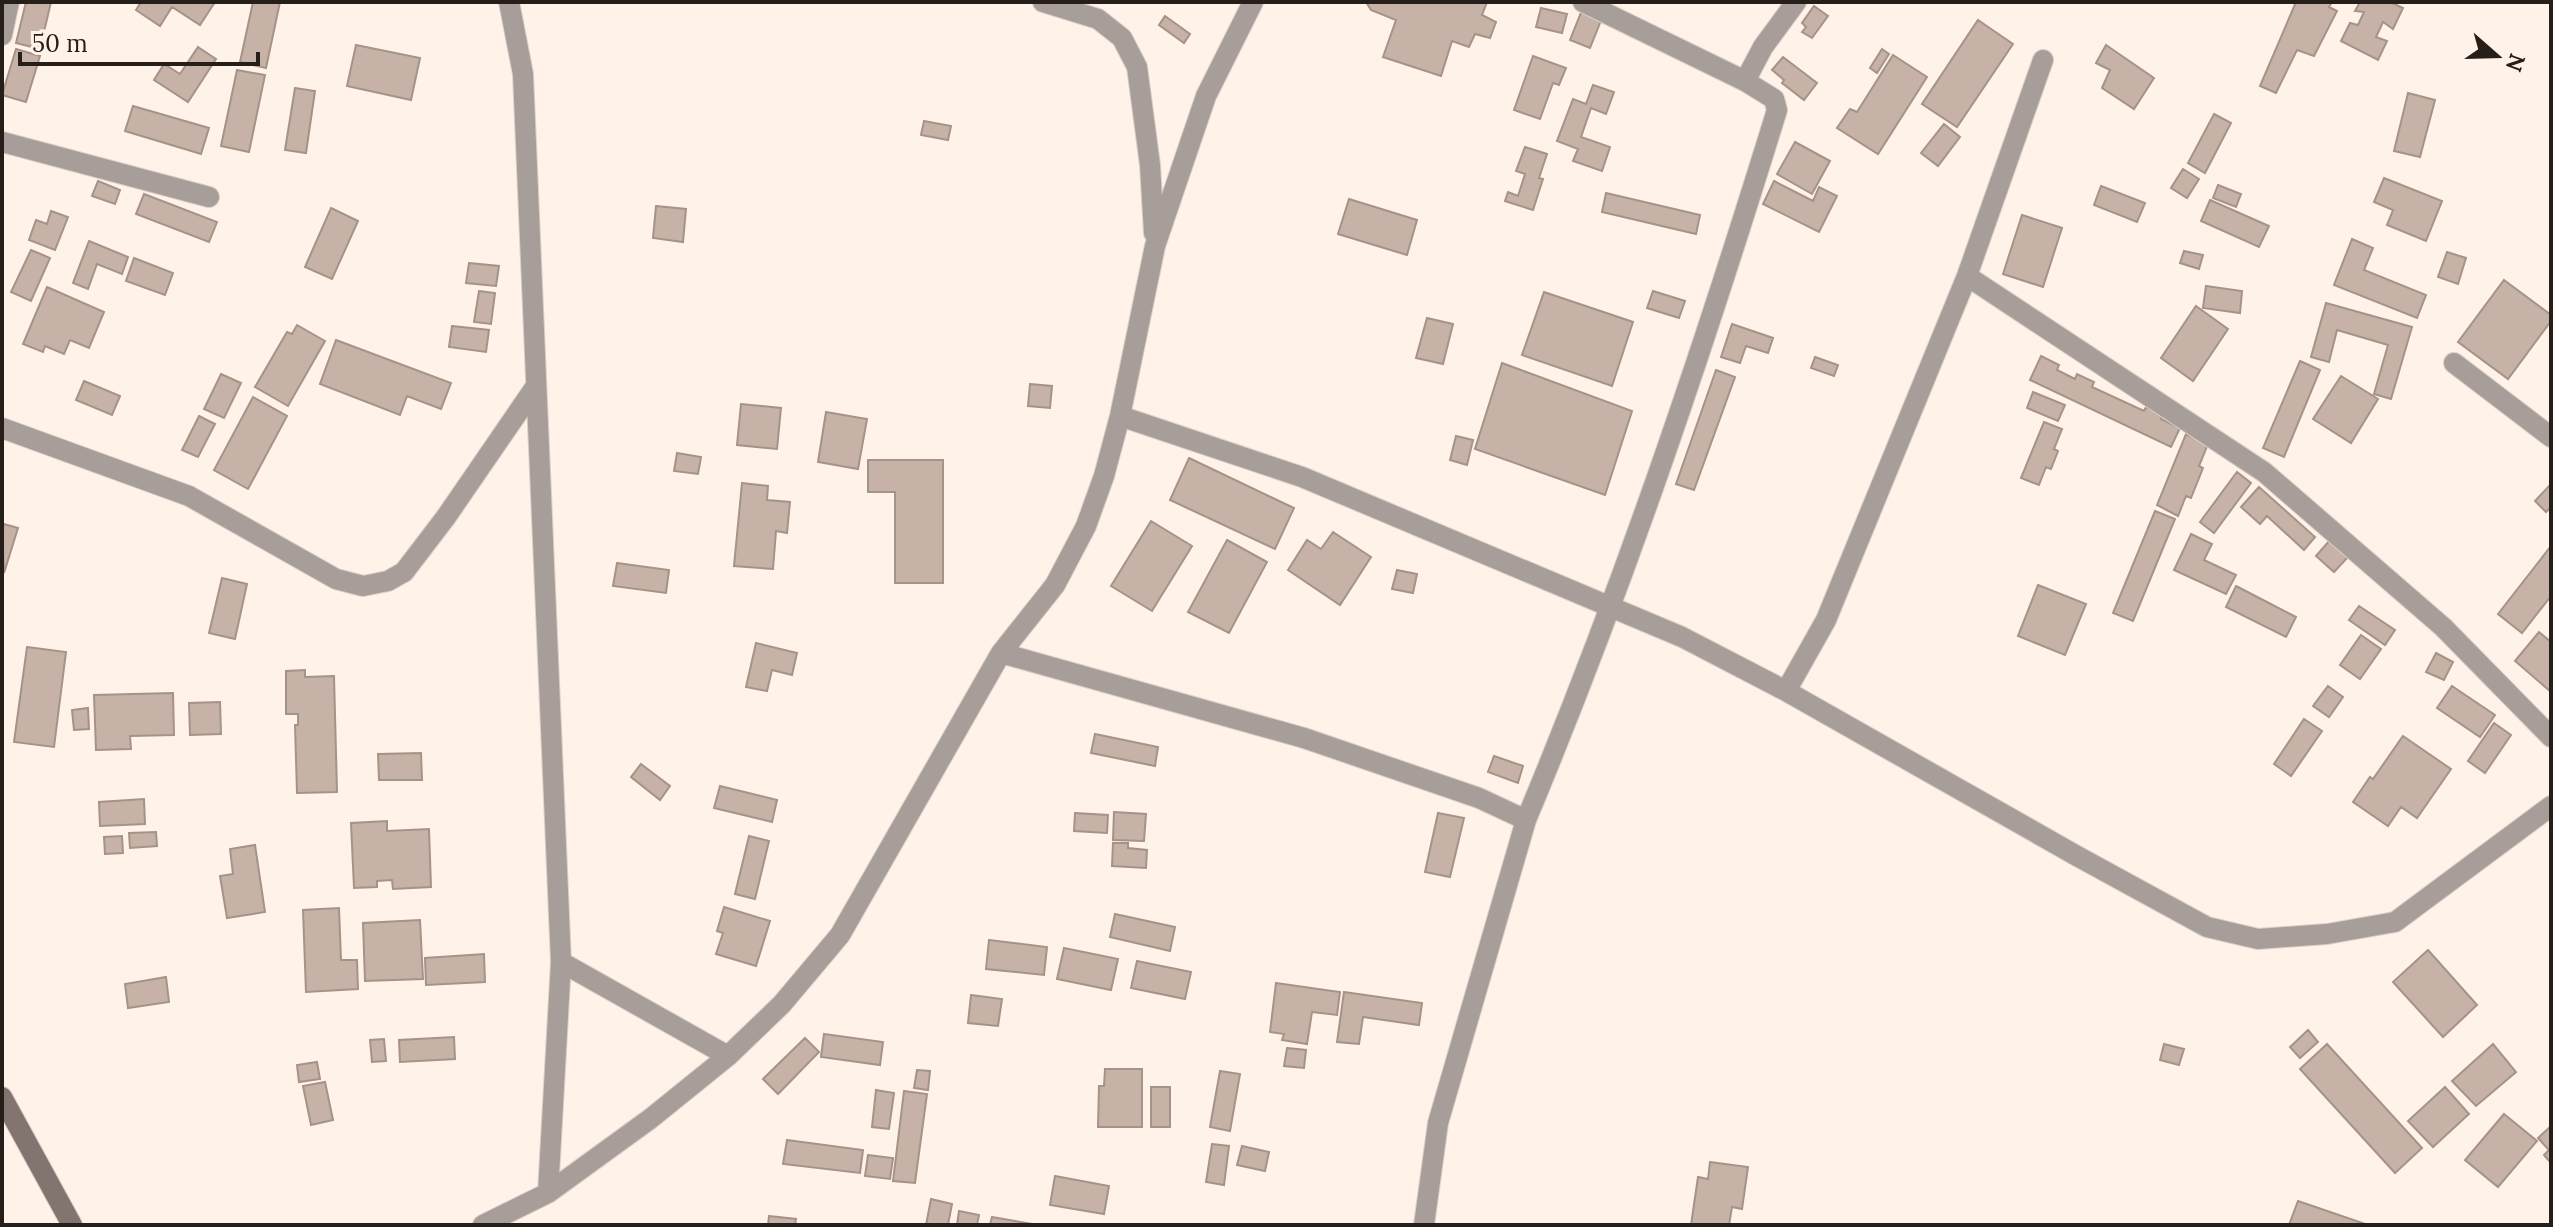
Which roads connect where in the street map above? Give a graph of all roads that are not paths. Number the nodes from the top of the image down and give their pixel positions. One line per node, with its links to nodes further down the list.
1 (9, 2): 7 (street)
2 (509, 2): 15 (street)
3 (1043, 2): 12 (street)
4 (1253, 2): 12 (street)
5 (1583, 2): 9 (street)
6 (1796, 2): 9 (street)
7 (2, 35)
8 (2043, 60): 13 (street)
9 (1745, 81): 19 (street)
10 (2, 142): 11 (street)
11 (209, 197)
12 (1155, 246): 16 (street)
13 (1967, 276): 21 (street); 22 (street)
14 (2454, 363): 18 (street)
15 (536, 386): 17 (street); 25 (street)
16 (1120, 416): 19 (street); 20 (street)
17 (2, 428)
18 (2551, 437)
19 (1610, 605): 21 (street); 24 (street)
20 (1001, 653): 24 (street); 26 (street)
21 (1786, 691): 23 (street)
22 (2551, 737)
23 (2551, 806)
24 (1526, 820): 31 (street)
25 (561, 962): 26 (street); 28 (street)
26 (728, 1056): 28 (street)
27 (2, 1097): 29 (main road)
28 (548, 1193): 30 (street)
29 (72, 1225)
30 (483, 1225)
31 (1424, 1225)

